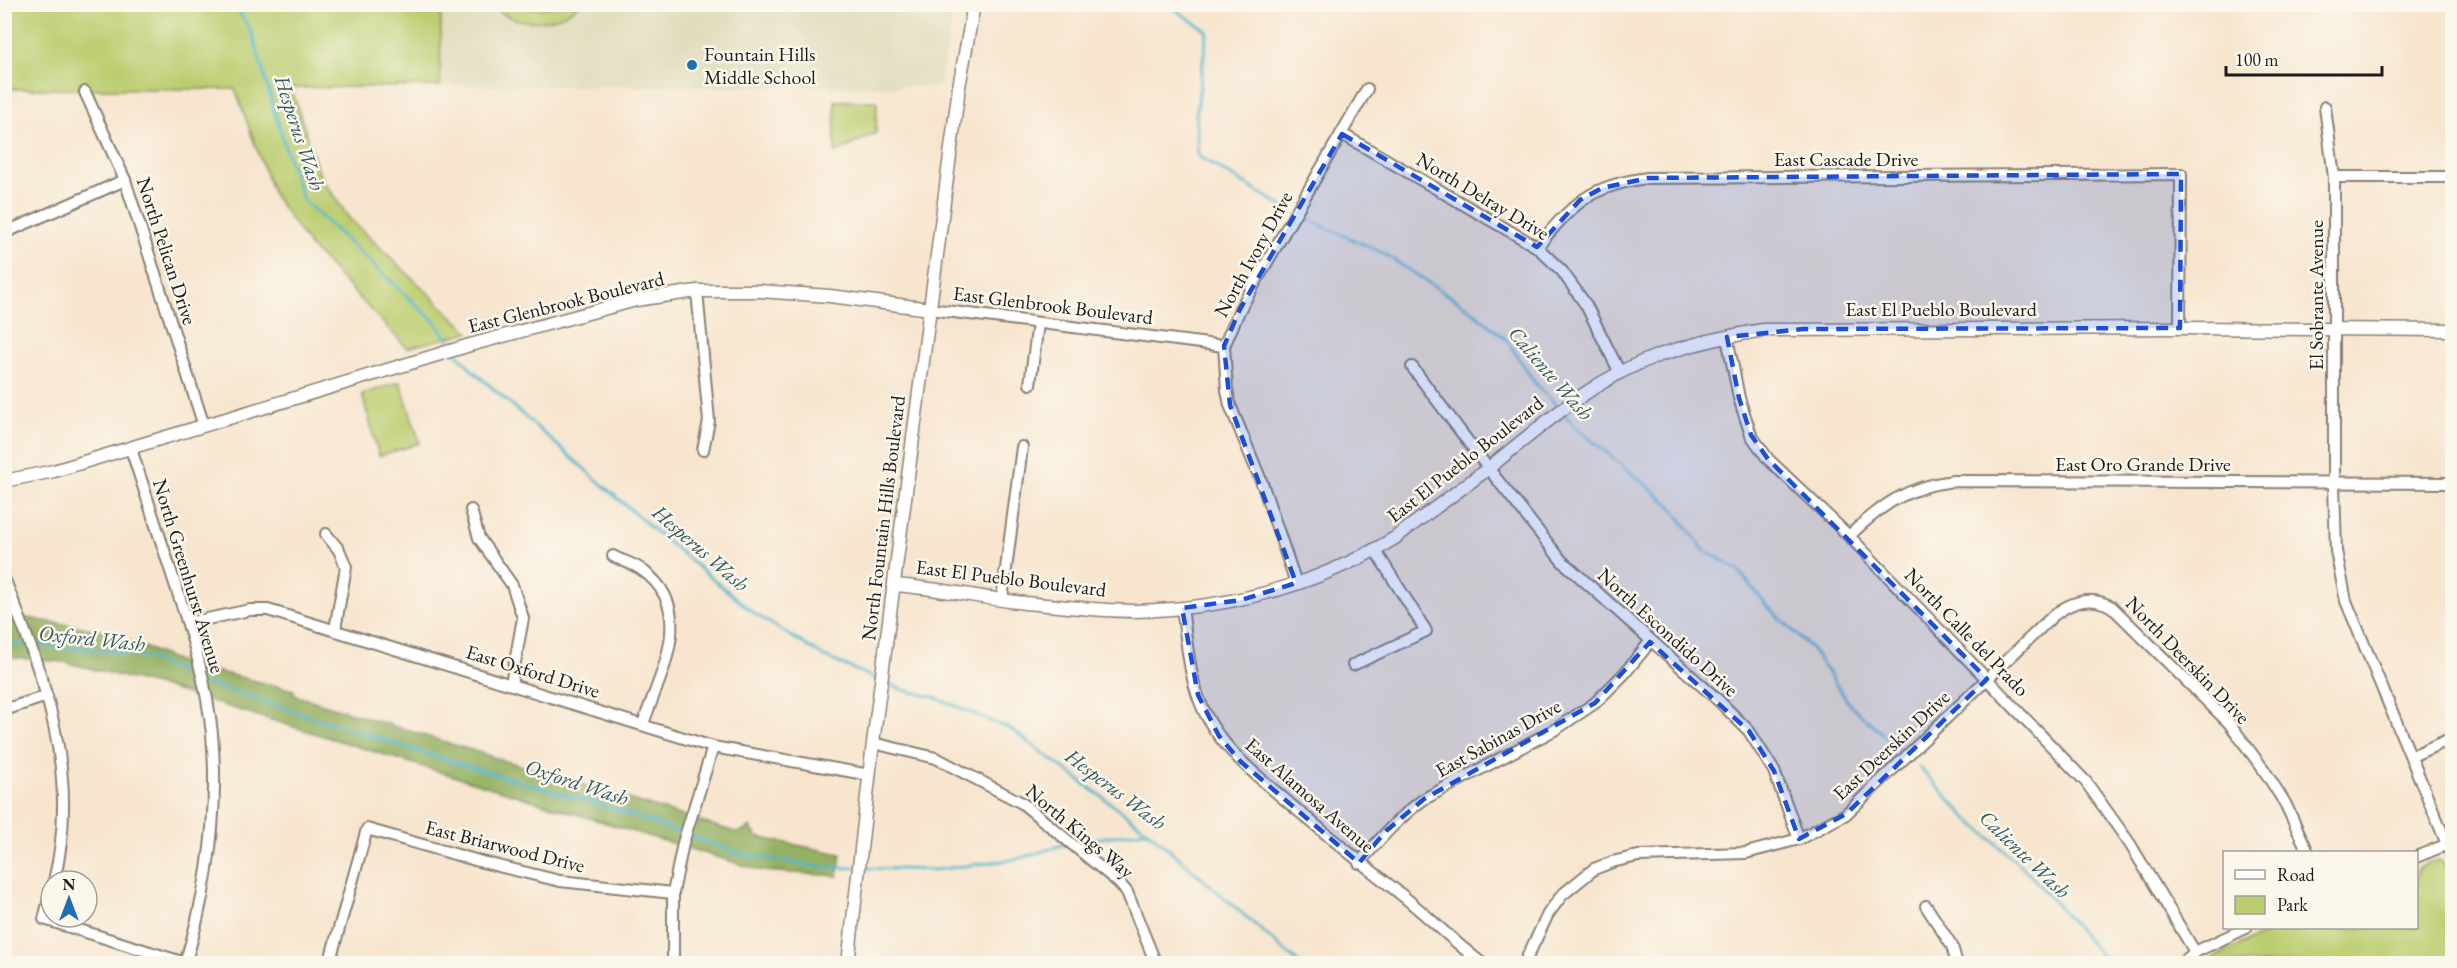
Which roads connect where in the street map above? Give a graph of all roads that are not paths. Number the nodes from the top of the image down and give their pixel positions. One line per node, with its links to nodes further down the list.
1 (974, 4): 12 (street, North Fountain Hills Boulevard)
2 (1366, 89): 5 (street, North Ivory Drive)
3 (85, 92): 8 (street, North Pelican Drive)
4 (2325, 107): 6 (street, El Sobrante Avenue)
5 (1342, 134): 10 (street, North Delray Drive); 18 (street, North Ivory Drive)
6 (2334, 177): 7 (street); 15 (street, El Sobrante Avenue)
7 (2452, 177)
8 (125, 180): 9 (street); 22 (street, North Pelican Drive)
9 (4, 233)
10 (1537, 247): 14 (street, East Cascade Drive); 20 (street, North Delray Drive)
11 (697, 291): 12 (street, East Glenbrook Boulevard); 22 (street, East Glenbrook Boulevard); 25 (street)
12 (930, 309): 13 (street, East Glenbrook Boulevard); 37 (street, North Fountain Hills Boulevard)
13 (1038, 322): 18 (street, East Glenbrook Boulevard); 21 (street)
14 (2180, 328): 15 (street, East El Pueblo Boulevard); 17 (street, East El Pueblo Boulevard)
15 (2335, 329): 16 (street, East El Pueblo Boulevard); 29 (street, El Sobrante Avenue)
16 (2452, 330)
17 (1727, 337): 20 (street, East El Pueblo Boulevard); 32 (street, North Calle del Prado)
18 (1224, 346): 36 (street, North Ivory Drive)
19 (1412, 366): 26 (street, North Escondido Drive)
20 (1620, 373): 26 (street, East El Pueblo Boulevard)
21 (1030, 384)
22 (204, 426): 24 (street, East Glenbrook Boulevard)
23 (1022, 447): 38 (street)
24 (131, 449): 27 (street, East Glenbrook Boulevard); 41 (street, North Greenhurst Avenue)
25 (703, 450)
26 (1488, 468): 33 (street, East El Pueblo Boulevard); 43 (street, North Escondido Drive)
27 (4, 481)
28 (2452, 483): 29 (street, East Oro Grande Drive)
29 (2334, 484): 32 (street, East Oro Grande Drive); 53 (street, El Sobrante Avenue)
30 (471, 510): 46 (street)
31 (326, 534): 42 (street)
32 (1849, 536): 45 (street, North Calle del Prado)
33 (1375, 550): 36 (street, East El Pueblo Boulevard); 44 (street)
34 (613, 556): 49 (street)
35 (4, 578): 47 (street)
36 (1296, 583): 40 (street, East El Pueblo Boulevard)
37 (894, 585): 38 (street, East El Pueblo Boulevard); 51 (street, North Fountain Hills Boulevard)
38 (1002, 599): 40 (street, East El Pueblo Boulevard)
39 (2088, 600): 45 (street, East Deerskin Drive); 57 (street, North Deerskin Drive)
40 (1182, 608): 60 (street, East Alamosa Avenue)
41 (188, 623): 42 (street, East Oxford Drive); 67 (street, North Greenhurst Avenue)
42 (335, 629): 46 (street, East Oxford Drive)
43 (1650, 642): 55 (street, North Escondido Drive); 60 (street, East Sabinas Drive)
44 (1353, 665)
45 (1987, 679): 55 (street, East Deerskin Drive); 66 (street, North Calle del Prado)
46 (511, 684): 49 (street, East Oxford Drive)
47 (47, 696): 48 (street); 61 (street)
48 (4, 710)
49 (643, 723): 52 (street, East Oxford Drive)
50 (2452, 738): 53 (street)
51 (873, 743): 54 (street, North Fountain Hills Boulevard); 71 (street, North Kings Way)
52 (713, 747): 54 (street, East Oxford Drive); 62 (street)
53 (2412, 756): 56 (street, El Sobrante Avenue)
54 (870, 775): 70 (street, North Fountain Hills Boulevard)
55 (1799, 839): 73 (street, East Deerskin Drive)
56 (2448, 844): 58 (street); 59 (street, El Sobrante Avenue)
57 (2308, 851)
58 (2418, 855)
59 (2452, 856)
60 (1359, 863): 72 (street, East Alamosa Avenue)
61 (56, 869)
62 (673, 893): 68 (street, East Briarwood Drive); 69 (street)
63 (1926, 906): 74 (street)
64 (74, 929): 67 (street)
65 (2242, 929): 66 (street)
66 (2195, 952): 75 (street)
67 (185, 963)
68 (328, 963)
69 (673, 963)
70 (848, 963)
71 (1156, 963)
72 (1484, 963)
73 (1524, 963)
74 (1957, 963)
75 (2181, 963)

